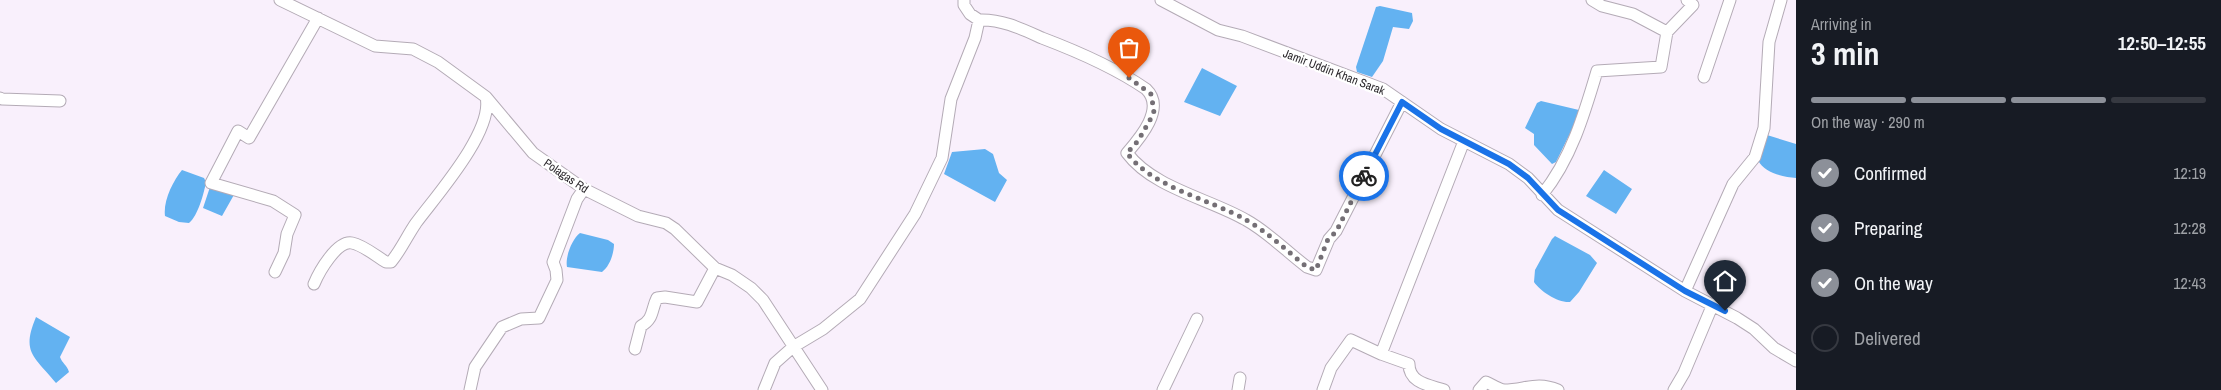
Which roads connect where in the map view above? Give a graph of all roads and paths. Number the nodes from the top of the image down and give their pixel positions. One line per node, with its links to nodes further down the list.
1 (280, 0): 8 (street, Polagas Rd)
2 (964, 0): 9 (street)
3 (1161, 0): 15 (street, Jamir Uddin Khan Sarak)
4 (1592, 0): 10 (street)
5 (1687, 0): 10 (street)
6 (1730, 0): 11 (street)
7 (1781, 0): 22 (street)
8 (318, 18): 12 (street, Polagas Rd); 20 (street)
9 (980, 20): 15 (street); 25 (street)
10 (1667, 32): 18 (street)
11 (1704, 77)
12 (486, 97): 17 (street, Polagas Rd); 21 (street)
13 (0, 98): 14 (street)
14 (60, 101)
15 (1402, 102): 16 (street, Jamir Uddin Khan Sarak)
16 (1464, 141): 18 (street, Jamir Uddin Khan Sarak); 27 (street)
17 (584, 189): 19 (street, Polagas Rd); 30 (street)
18 (1542, 195): 22 (street, Jamir Uddin Khan Sarak)
19 (714, 268): 25 (street, Polagas Rd); 26 (street)
20 (275, 272)
21 (314, 284)
22 (1685, 291): 23 (street, Jamir Uddin Khan Sarak)
23 (1713, 304): 28 (street, Jamir Uddin Khan Sarak); 39 (street)
24 (1197, 319): 33 (street)
25 (792, 347): 31 (street); 32 (street, Polagas Rd)
26 (635, 349)
27 (1381, 354): 35 (street); 36 (street)
28 (1796, 361)
29 (1240, 378): 34 (street)
30 (470, 390)
31 (764, 390)
32 (822, 390)
33 (1163, 390)
34 (1238, 390)
35 (1323, 390)
36 (1444, 390)
37 (1479, 390): 38 (street)
38 (1558, 390)
39 (1674, 390)

